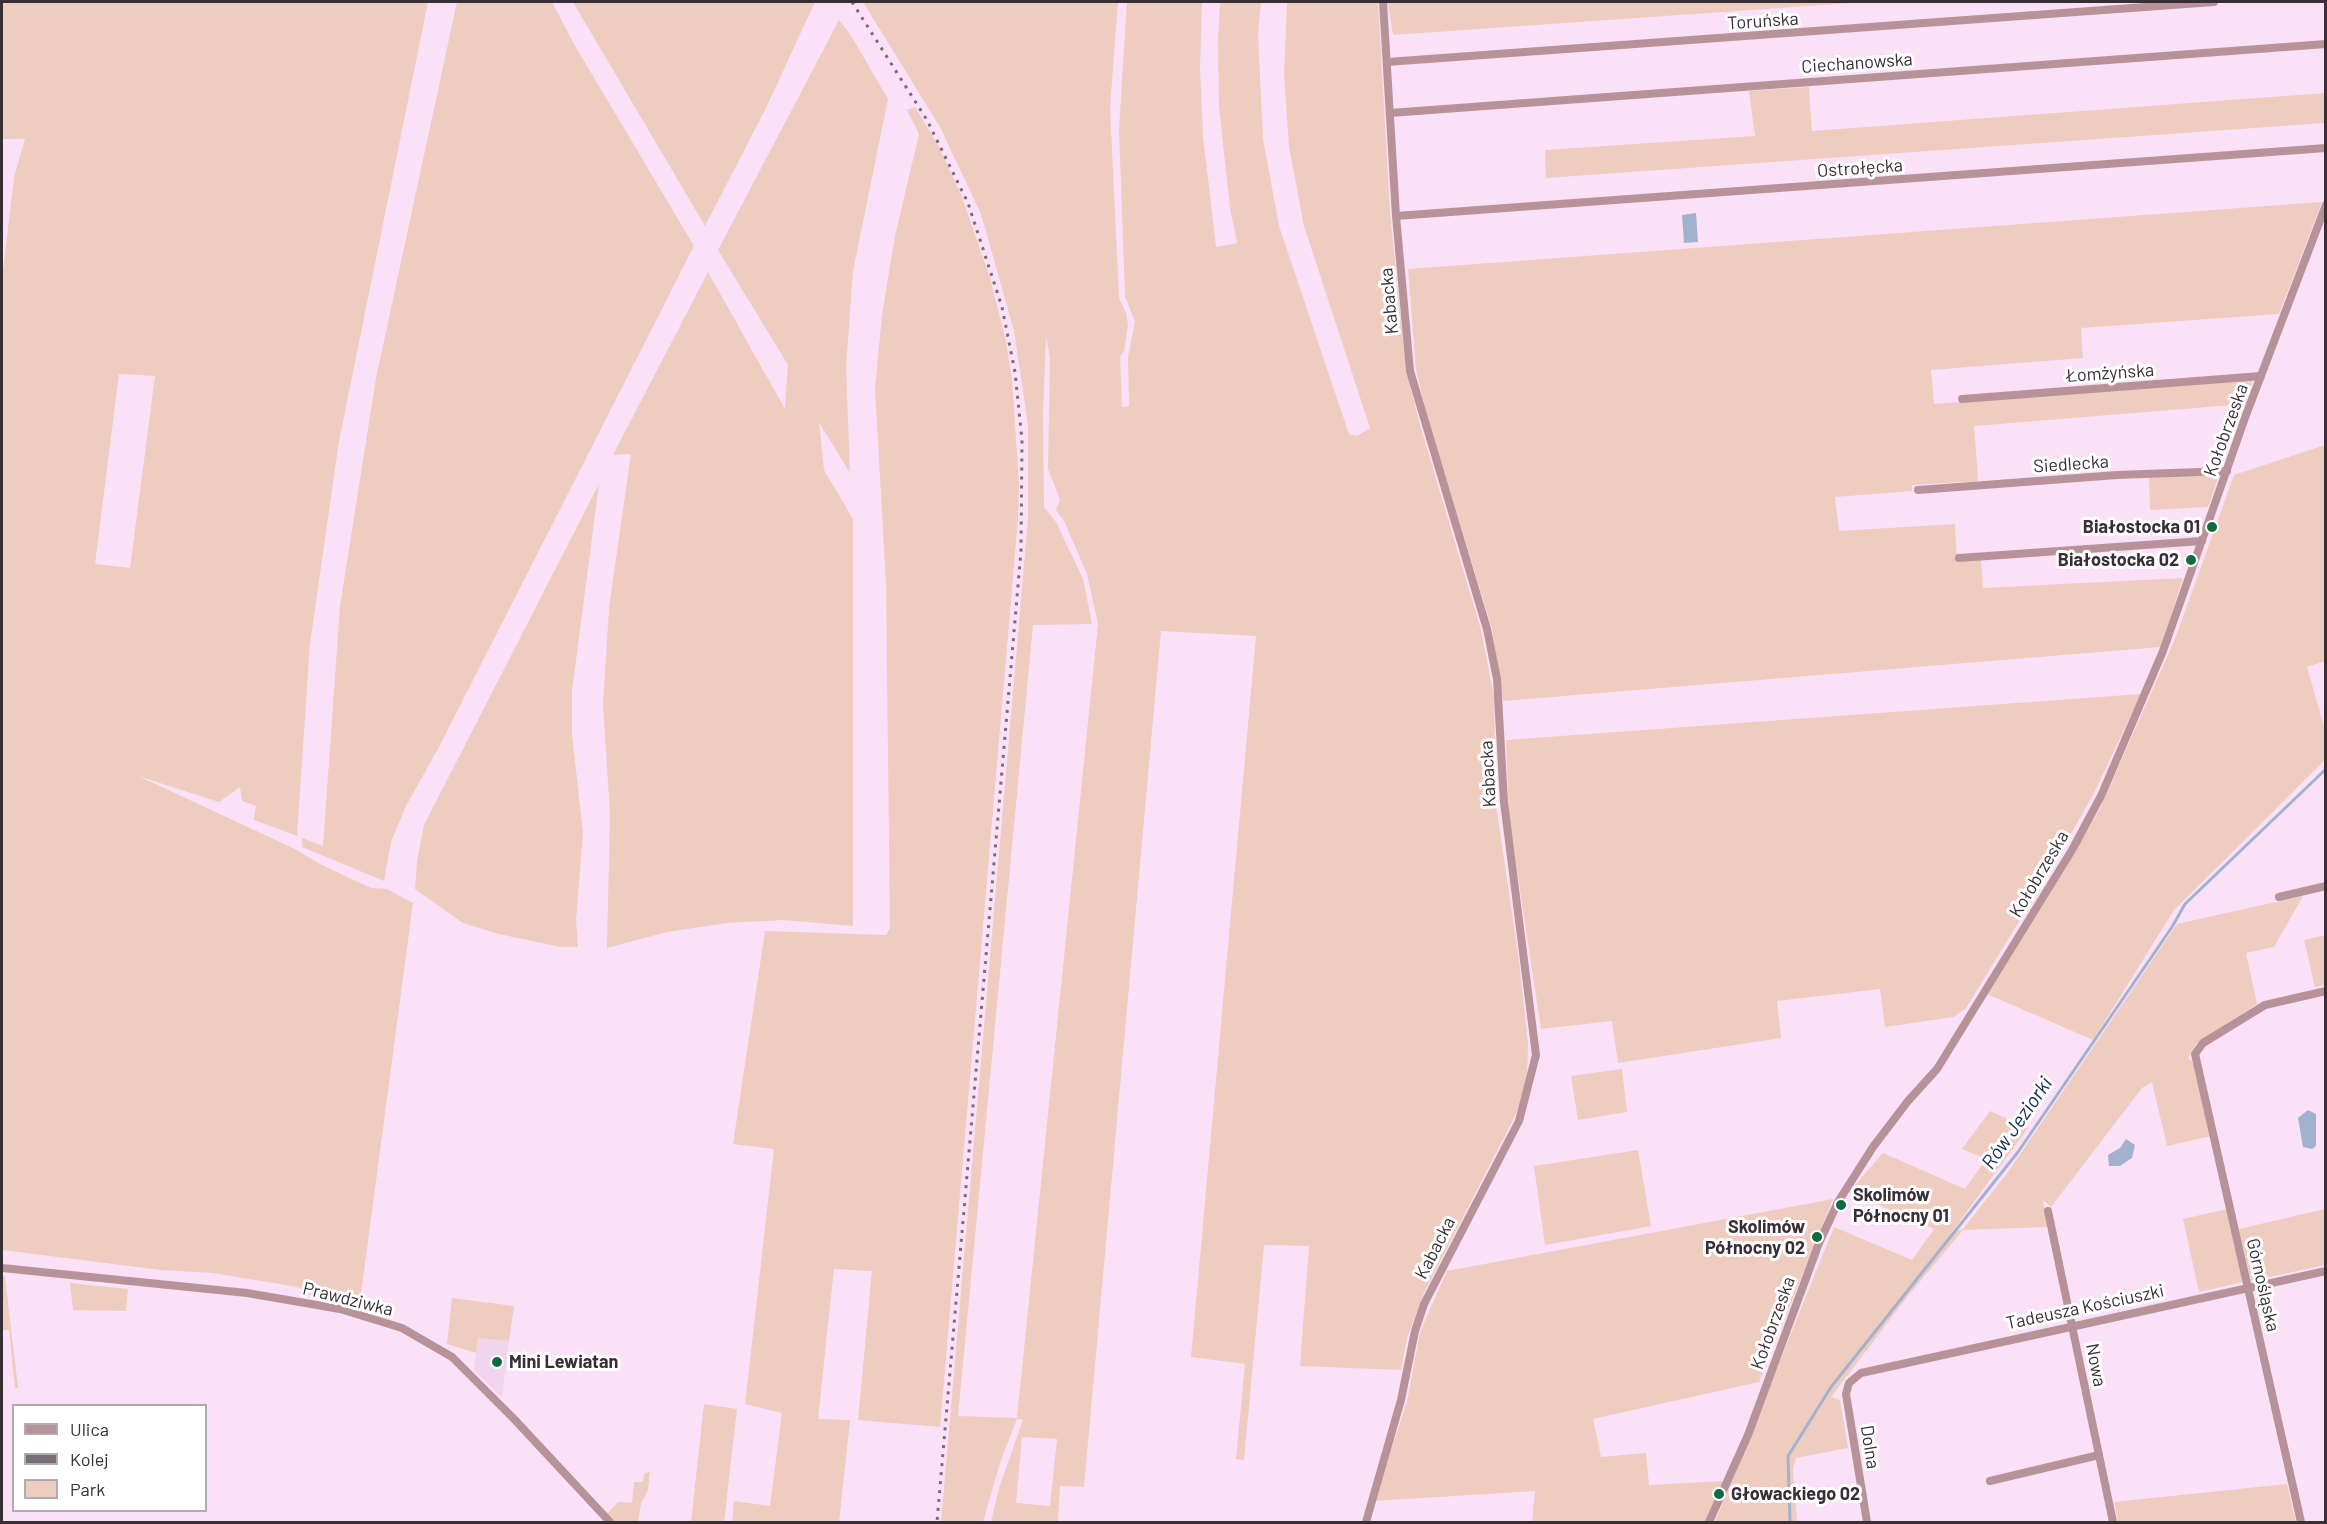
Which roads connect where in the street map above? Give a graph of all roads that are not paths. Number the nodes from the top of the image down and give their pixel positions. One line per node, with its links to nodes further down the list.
1 (1383, 2): 4 (street, Kabacka)
2 (2214, 2): 4 (street, Toruńska)
3 (2325, 44): 5 (street, Ciechanowska)
4 (1387, 62): 5 (street, Kabacka)
5 (1390, 112): 8 (street, Kabacka)
6 (2325, 148): 8 (street, Ostrołęcka)
7 (2325, 205): 9 (street, Kołobrzeska)
8 (1396, 216): 27 (street, Kabacka)
9 (2261, 376): 10 (street, Łomżyńska); 11 (street, Kołobrzeska)
10 (1962, 399)
11 (2227, 471): 12 (street, Siedlecka); 13 (street, Kołobrzeska)
12 (1918, 490)
13 (2202, 541): 14 (street); 28 (street, Kołobrzeska)
14 (1959, 558)
15 (2325, 886): 16 (street)
16 (2279, 897)
17 (2325, 990): 21 (street, Górnośląska)
18 (2048, 1211): 22 (street, Nowa)
19 (2, 1268): 26 (street, Prawdziwka)
20 (2325, 1271): 21 (street, Tadeusza Kościuszki)
21 (2248, 1288): 22 (street, Tadeusza Kościuszki); 31 (street, Górnośląska)
22 (2073, 1326): 23 (street, Tadeusza Kościuszki); 24 (street, Nowa)
23 (1852, 1379): 29 (street, Dolna)
24 (2099, 1455): 25 (street); 30 (street, Nowa)
25 (1990, 1481)
26 (610, 1522)
27 (1366, 1522)
28 (1709, 1522)
29 (1867, 1522)
30 (2113, 1522)
31 (2301, 1522)

